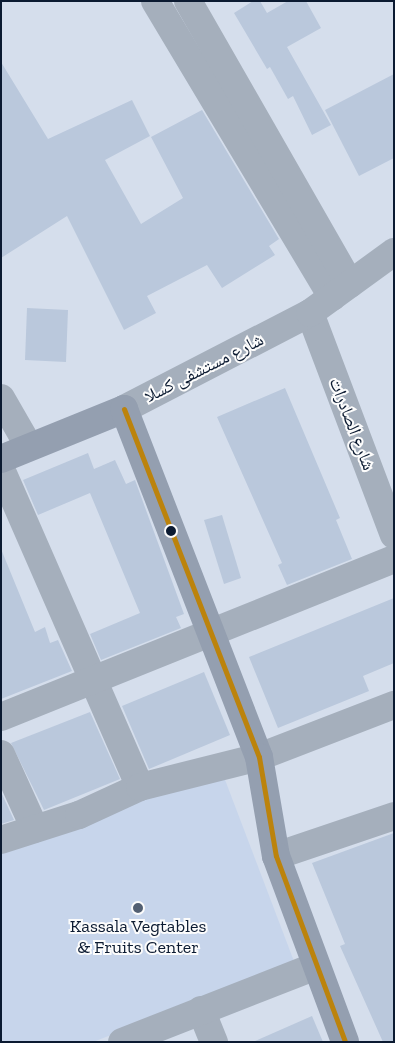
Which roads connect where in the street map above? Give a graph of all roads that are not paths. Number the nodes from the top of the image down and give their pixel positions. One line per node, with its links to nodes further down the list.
1 (155, 1): 4 (street)
2 (188, 1): 4 (street)
3 (394, 252): 4 (street, شارع مستشفى كسلا)
4 (341, 291): 5 (street, شارع مستشفى كسلا)
5 (310, 313): 7 (street, شارع مستشفى كسلا); 11 (street, شارع الصادرات)
6 (1, 398): 8 (street)
7 (124, 409): 8 (main road, شارع مستشفى كسلا); 13 (main road)
8 (28, 445): 9 (main road, شارع مستشفى كسلا)
9 (1, 459)
10 (1, 469): 14 (street)
11 (394, 535)
12 (394, 559): 13 (street)
13 (207, 632): 14 (street); 18 (main road)
14 (96, 681): 16 (street); 19 (street)
15 (394, 705): 18 (street)
16 (1, 717)
17 (1, 754): 21 (street)
18 (259, 757): 19 (street); 23 (main road)
19 (140, 788): 21 (street)
20 (394, 816): 23 (street)
21 (35, 829): 22 (street)
22 (1, 840)
23 (276, 856): 24 (main road)
24 (316, 966): 25 (street); 28 (main road)
25 (201, 1010): 26 (street); 27 (street)
26 (122, 1042)
27 (214, 1042)
28 (346, 1042)

